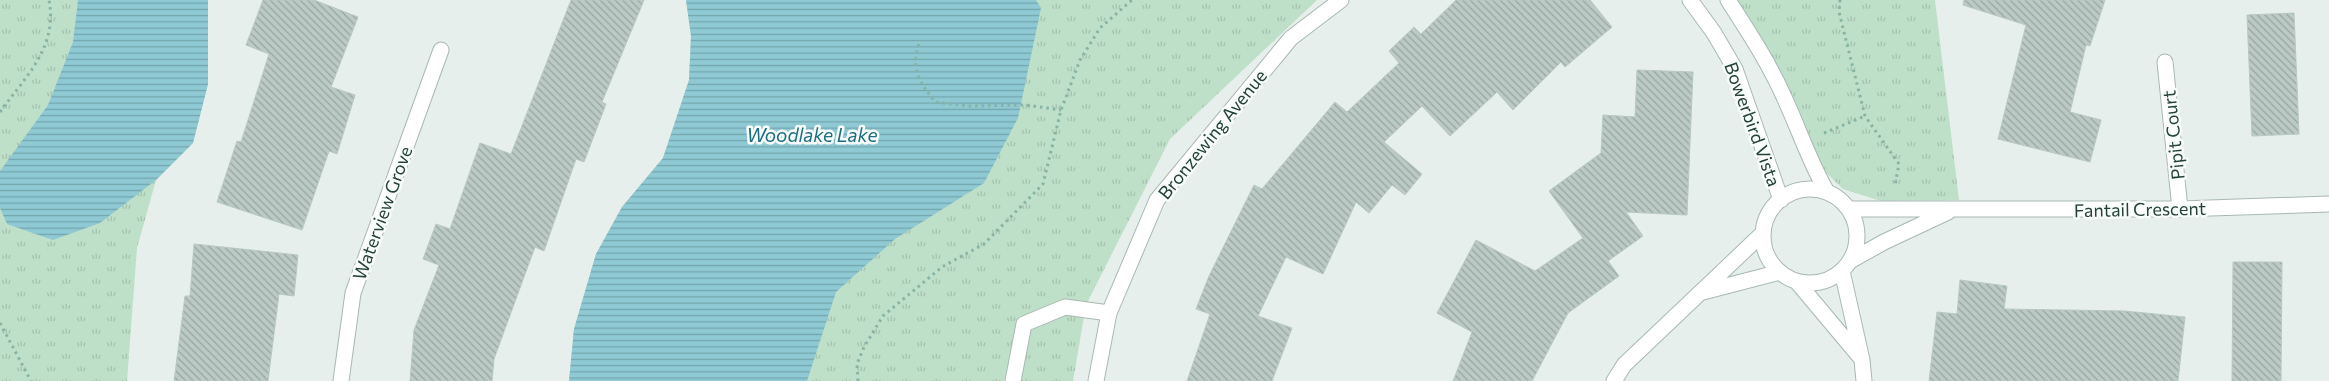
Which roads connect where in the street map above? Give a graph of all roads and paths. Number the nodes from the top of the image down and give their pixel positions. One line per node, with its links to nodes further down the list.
1 (49, 0): 11 (path)
2 (1132, 0): 10 (path)
3 (1341, 0): 24 (street, Bronzewing Avenue)
4 (1690, 0): 13 (street, Bowerbird Vista)
5 (1728, 0): 12 (street, Bowerbird Vista)
6 (1840, 0): 15 (path)
7 (919, 44): 10 (path)
8 (441, 50): 28 (street, Waterview Grove)
9 (2165, 62): 17 (street, Pipit Court)
10 (1062, 110): 29 (path)
11 (0, 112)
12 (1827, 192): 13 (street); 16 (street)
13 (1781, 200): 19 (street)
14 (2329, 204): 17 (street, Fantail Crescent)
15 (1891, 208): 16 (street, Fantail Crescent); 18 (street, Fantail Crescent)
16 (1849, 209): 20 (street)
17 (2180, 209): 18 (street, Fantail Crescent)
18 (1952, 211): 20 (street, Fantail Crescent)
19 (1763, 233): 21 (street); 23 (street)
20 (1846, 266): 22 (street); 26 (street)
21 (1780, 272): 22 (street); 23 (street)
22 (1797, 282): 26 (street)
23 (1701, 293): 32 (street)
24 (1109, 313): 30 (street); 31 (street, Bronzewing Avenue)
25 (0, 323): 27 (path)
26 (1862, 360): 33 (street)
27 (31, 381)
28 (341, 381)
29 (858, 381)
30 (1013, 381)
31 (1096, 381)
32 (1614, 381)
33 (1864, 381)

